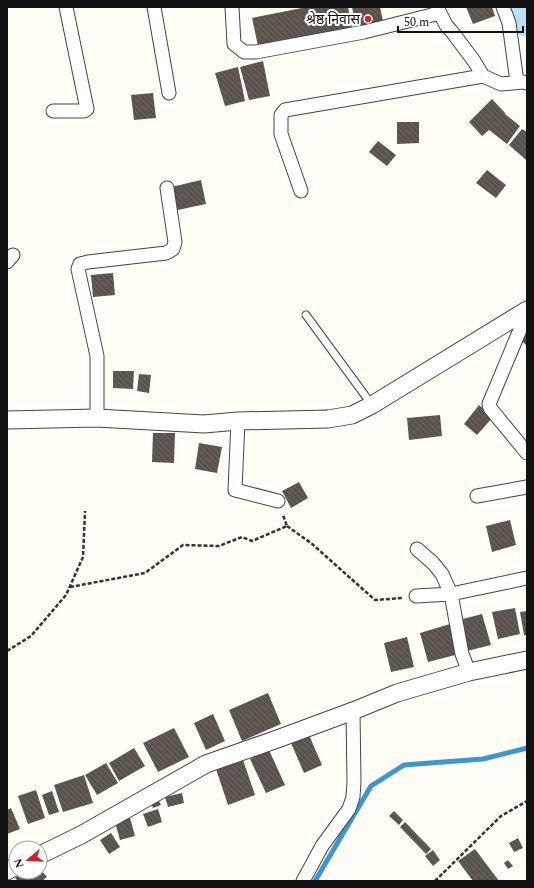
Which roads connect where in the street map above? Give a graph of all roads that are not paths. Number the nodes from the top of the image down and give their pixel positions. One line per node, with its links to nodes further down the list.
1 (66, 7): 9 (street)
2 (154, 7): 8 (street)
3 (232, 7): 5 (street)
4 (503, 7): 7 (street)
5 (439, 10): 6 (street)
6 (483, 76): 7 (street); 11 (street)
7 (522, 83)
8 (169, 93)
9 (53, 111)
10 (167, 188): 15 (street)
11 (301, 191)
12 (527, 311): 14 (street); 18 (street)
13 (306, 315): 14 (lane)
14 (372, 405): 17 (street)
15 (97, 418): 16 (street); 17 (street)
16 (7, 420)
17 (238, 421): 21 (street)
18 (527, 454)
19 (527, 487): 20 (street)
20 (477, 496)
21 (278, 501)
22 (417, 550): 24 (street)
23 (527, 578): 24 (street)
24 (451, 594): 25 (street); 27 (street)
25 (416, 596)
26 (527, 660): 27 (street)
27 (469, 672): 28 (street)
28 (353, 711): 29 (street); 30 (street)
29 (48, 851)
30 (303, 881)

